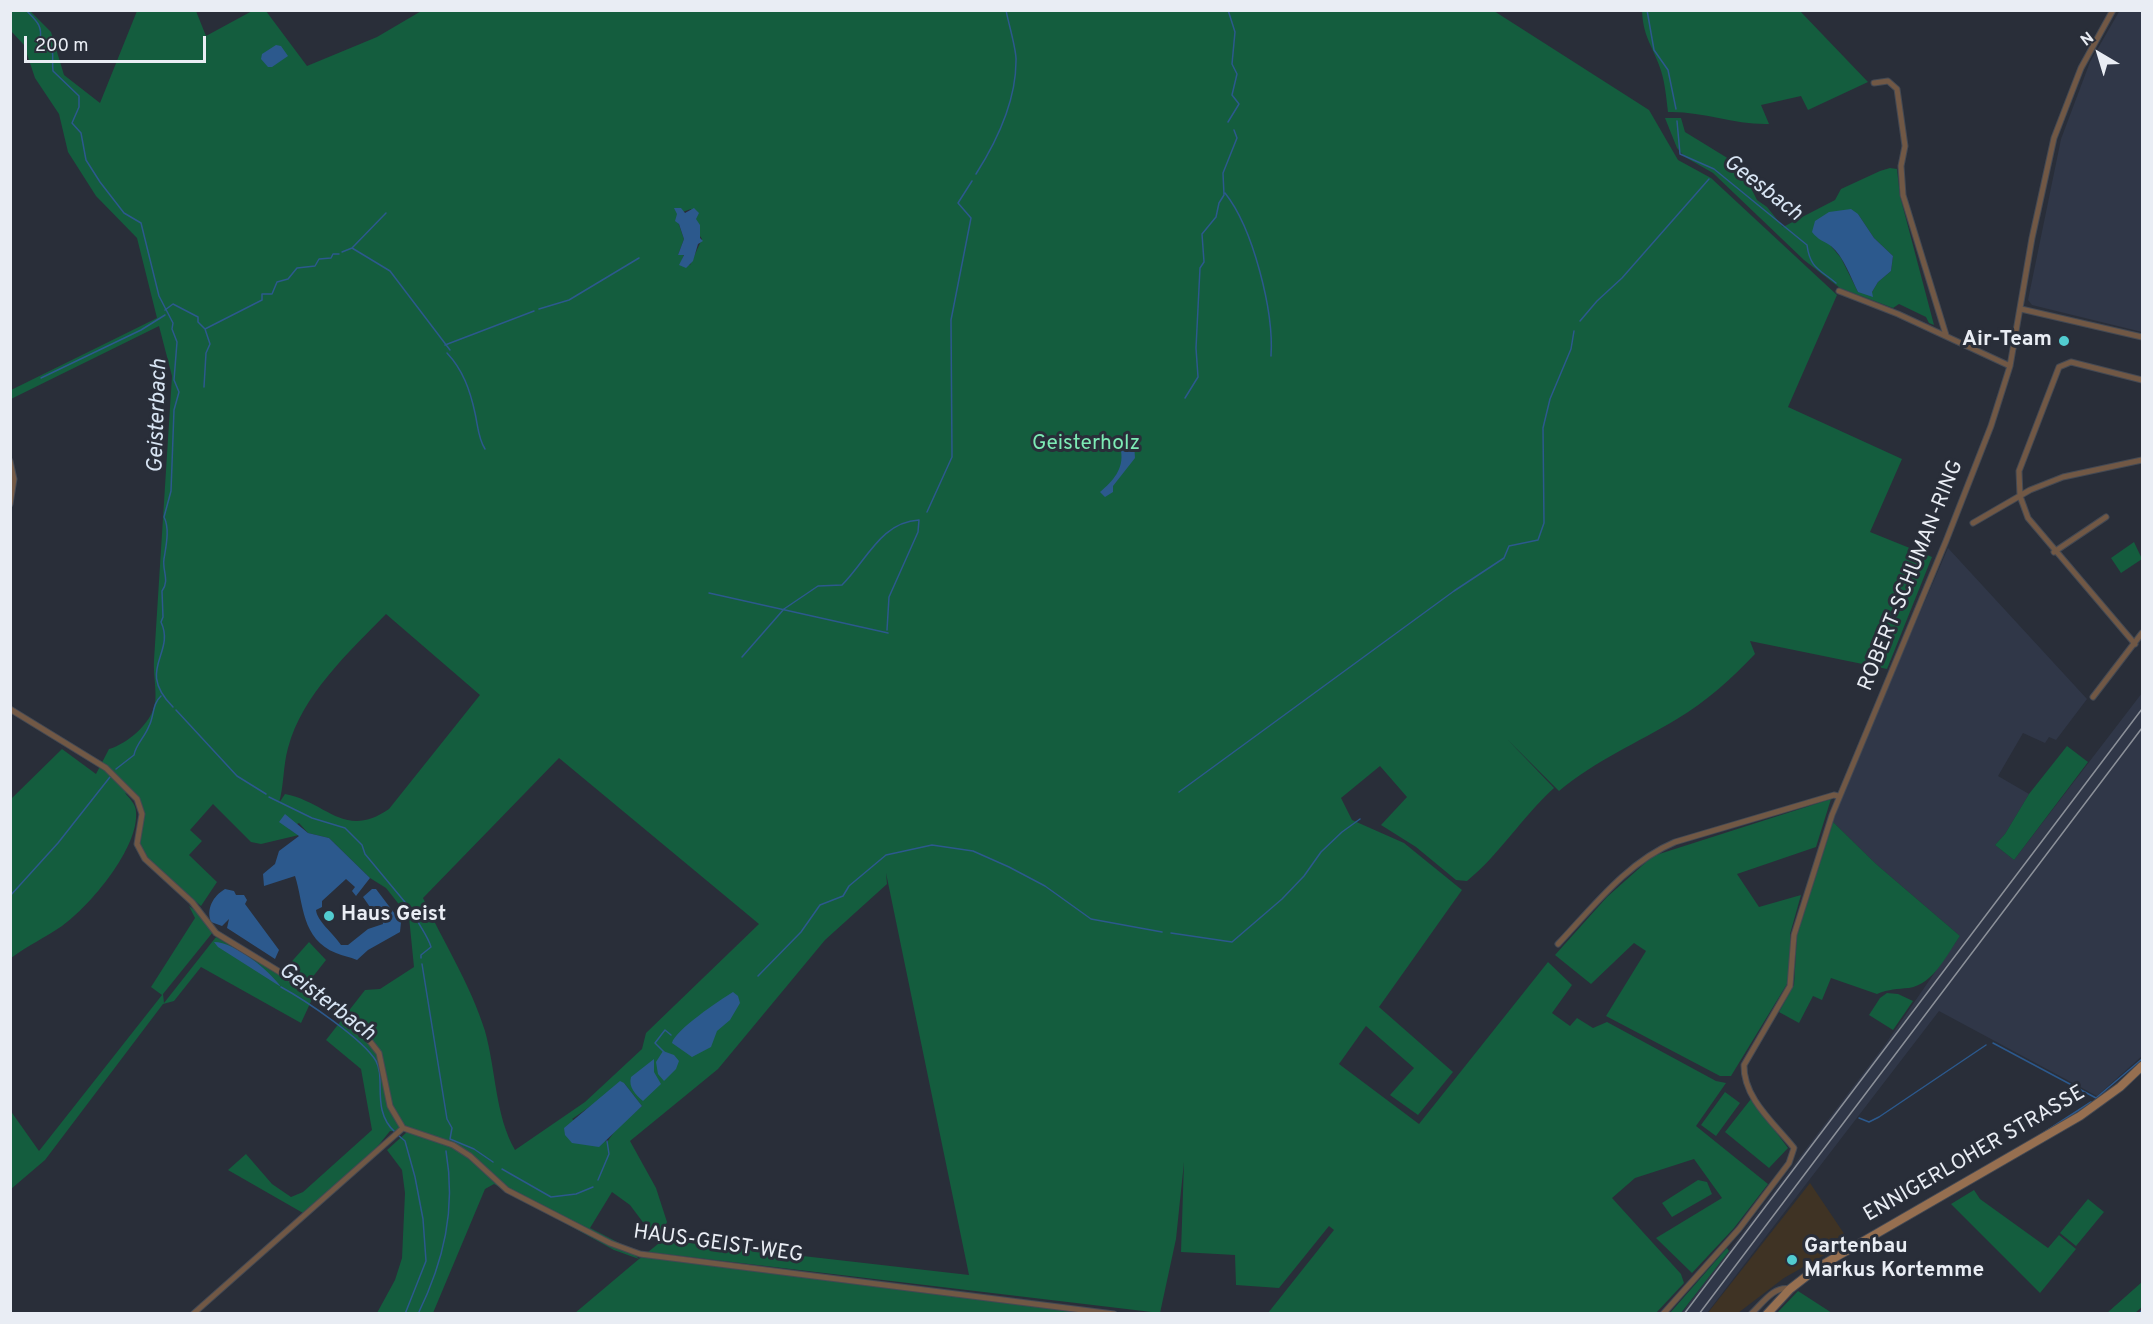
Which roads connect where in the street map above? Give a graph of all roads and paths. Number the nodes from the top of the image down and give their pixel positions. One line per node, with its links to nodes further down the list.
1 (2113, 10): 4 (street, ROBERT-SCHUMAN-RING)
2 (1874, 83): 5 (street)
3 (1839, 291): 5 (street)
4 (2021, 309): 6 (street); 7 (street, ROBERT-SCHUMAN-RING)
5 (1947, 335): 7 (street)
6 (2142, 337)
7 (2010, 366): 20 (street, ROBERT-SCHUMAN-RING)
8 (2142, 380): 11 (street)
9 (10, 461): 12 (street)
10 (2142, 462): 11 (street)
11 (2020, 496): 14 (street); 15 (street)
12 (10, 504)
13 (2106, 517): 15 (street)
14 (1973, 523)
15 (2054, 552): 17 (street)
16 (2142, 633): 17 (street)
17 (2135, 644): 18 (street)
18 (2093, 697)
19 (10, 709): 23 (street)
20 (1838, 796): 21 (street); 27 (street, ROBERT-SCHUMAN-RING)
21 (1558, 944)
22 (2142, 1066): 24 (main road, ENNIGERLOHER STRASSE)
23 (399, 1132): 25 (street); 26 (street, HAUS-GEIST-WEG)
24 (1790, 1289): 28 (street); 29 (main road, ENNIGERLOHER STRASSE)
25 (193, 1314)
26 (1114, 1314)
27 (1663, 1314)
28 (1751, 1314)
29 (1767, 1314)

